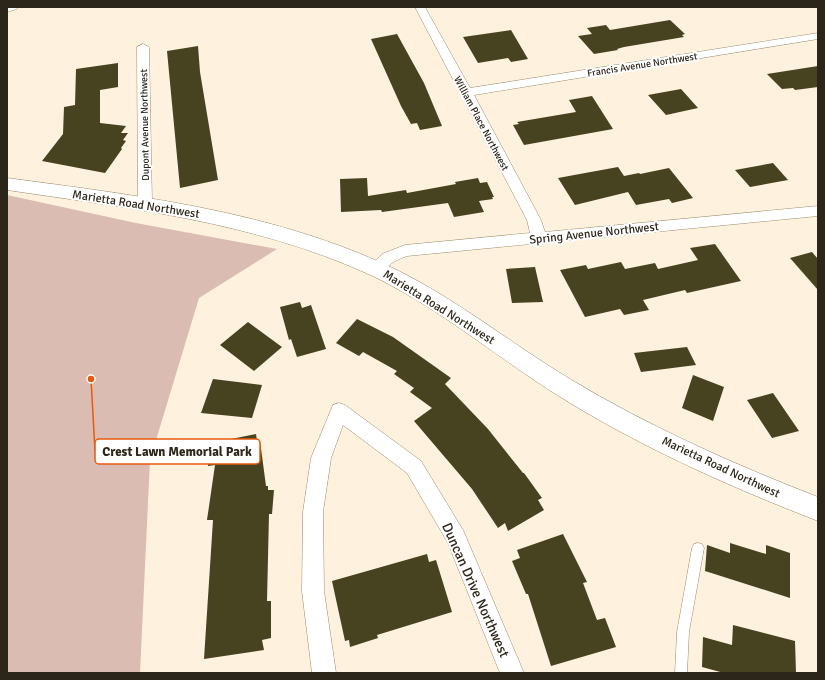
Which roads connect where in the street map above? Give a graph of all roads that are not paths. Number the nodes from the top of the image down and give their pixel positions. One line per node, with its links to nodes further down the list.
1 (13, 7): 2 (street)
2 (7, 9)
3 (421, 9): 6 (street, William Place Northwest)
4 (818, 36): 6 (street, Francis Avenue Northwest)
5 (143, 47): 8 (street, Dupont Avenue Northwest)
6 (465, 92): 10 (street, William Place Northwest)
7 (7, 184): 8 (main road, Marietta Road Northwest)
8 (145, 204): 11 (main road, Marietta Road Northwest)
9 (817, 213): 10 (street, Spring Avenue Northwest)
10 (539, 238): 11 (street, Spring Avenue Northwest)
11 (376, 269): 12 (main road, Marietta Road Northwest)
12 (818, 509)
13 (698, 548): 16 (lane)
14 (324, 673): 15 (street, Duncan Drive Northwest)
15 (512, 673)
16 (681, 673)

